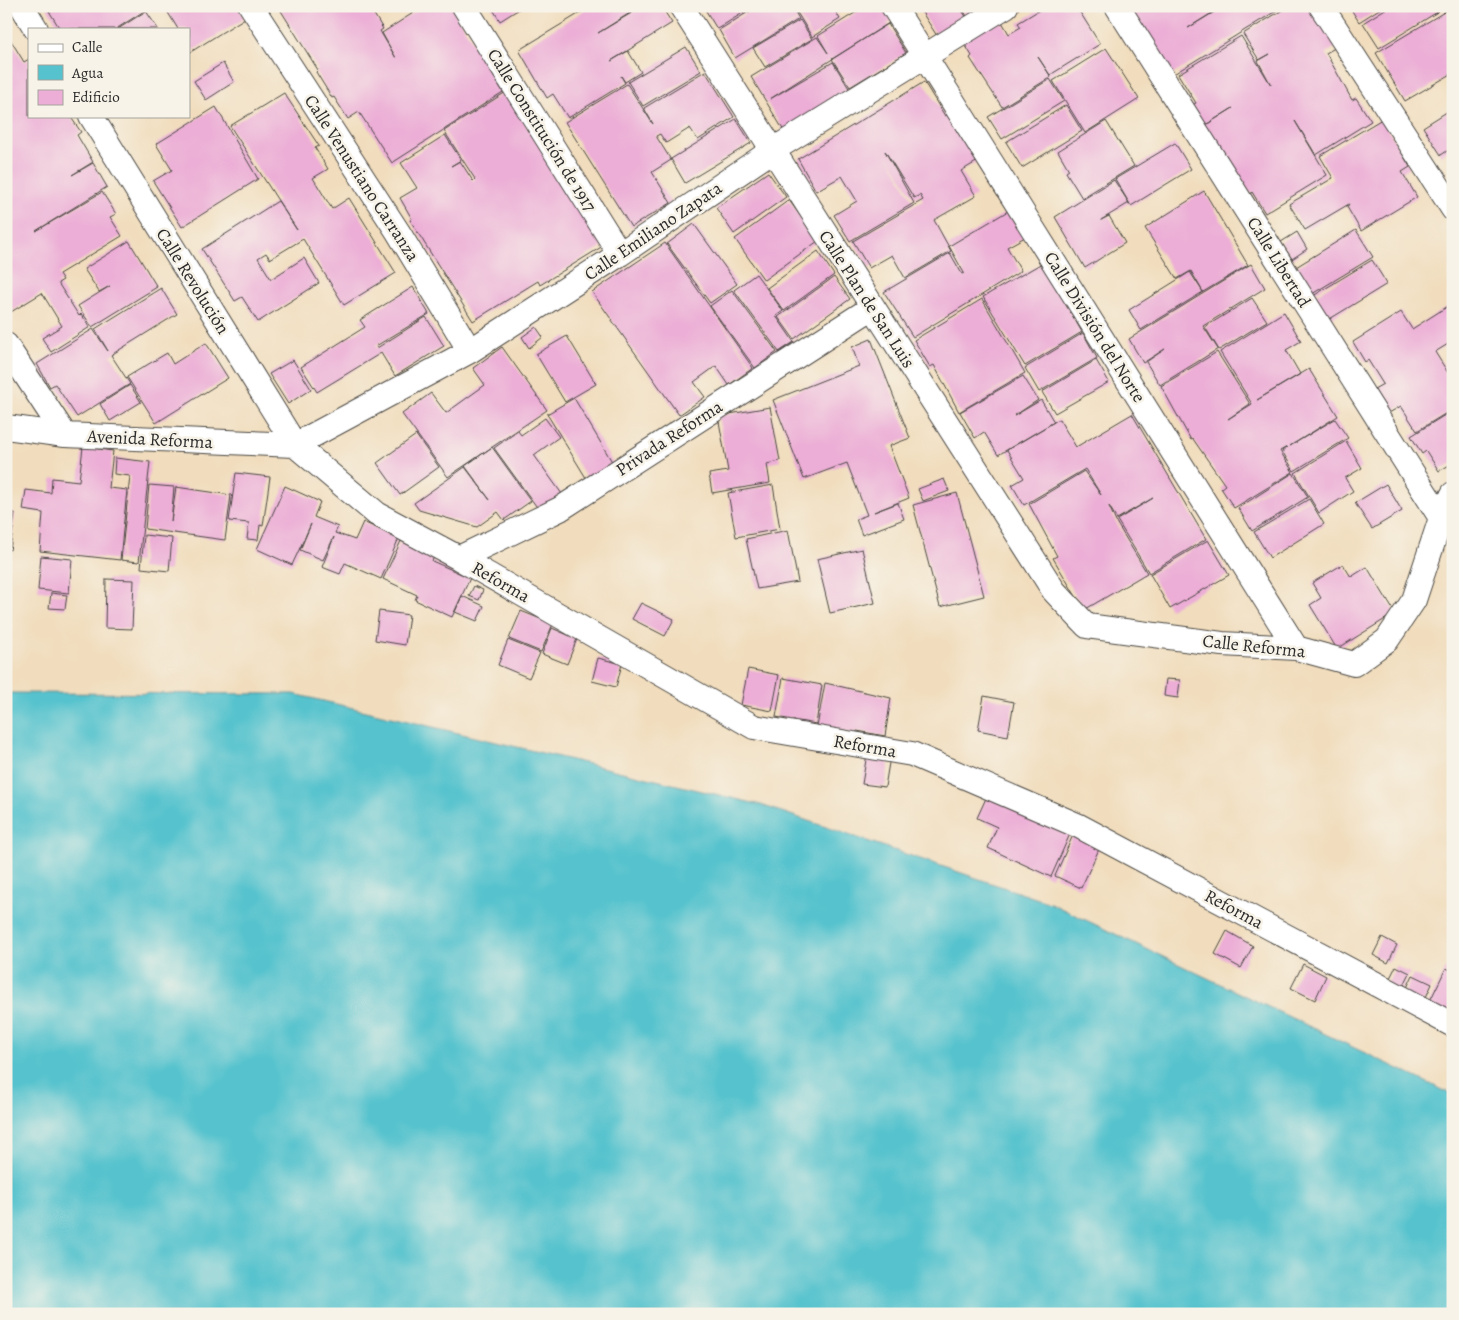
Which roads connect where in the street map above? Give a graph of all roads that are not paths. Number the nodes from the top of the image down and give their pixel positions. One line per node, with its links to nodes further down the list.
1 (22, 6): 9 (street)
2 (250, 6): 17 (street, Calle Venustiano Carranza)
3 (464, 6): 14 (street, Calle Constitución de 1917)
4 (681, 6): 12 (street, Calle Plan de San Luis)
5 (893, 6): 10 (street, Calle División del Norte)
6 (1006, 6): 10 (street, Calle Emiliano Zapata)
7 (1117, 6): 22 (street, Calle Libertad)
8 (1321, 6): 13 (street)
9 (35, 28)
10 (925, 56): 12 (street, Calle Emiliano Zapata); 25 (street, Calle División del Norte)
11 (92, 118): 20 (street, Calle Revolución)
12 (773, 150): 14 (street, Calle Emiliano Zapata); 15 (street, Calle Plan de San Luis)
13 (1453, 209)
14 (620, 254): 17 (street, Calle Emiliano Zapata)
15 (873, 307): 23 (street, Privada Reforma); 24 (street, Calle Plan de San Luis)
16 (6, 345): 19 (street)
17 (470, 351): 20 (street, Calle Emiliano Zapata)
18 (6, 426): 19 (street, Avenida Reforma)
19 (64, 435): 20 (street, Avenida Reforma)
20 (295, 445): 23 (street, Reforma)
21 (1453, 494): 22 (street)
22 (1441, 518): 25 (street, Calle Reforma)
23 (459, 558): 26 (street, Reforma)
24 (1054, 591): 25 (street, Calle Reforma)
25 (1296, 648)
26 (1453, 1025)

